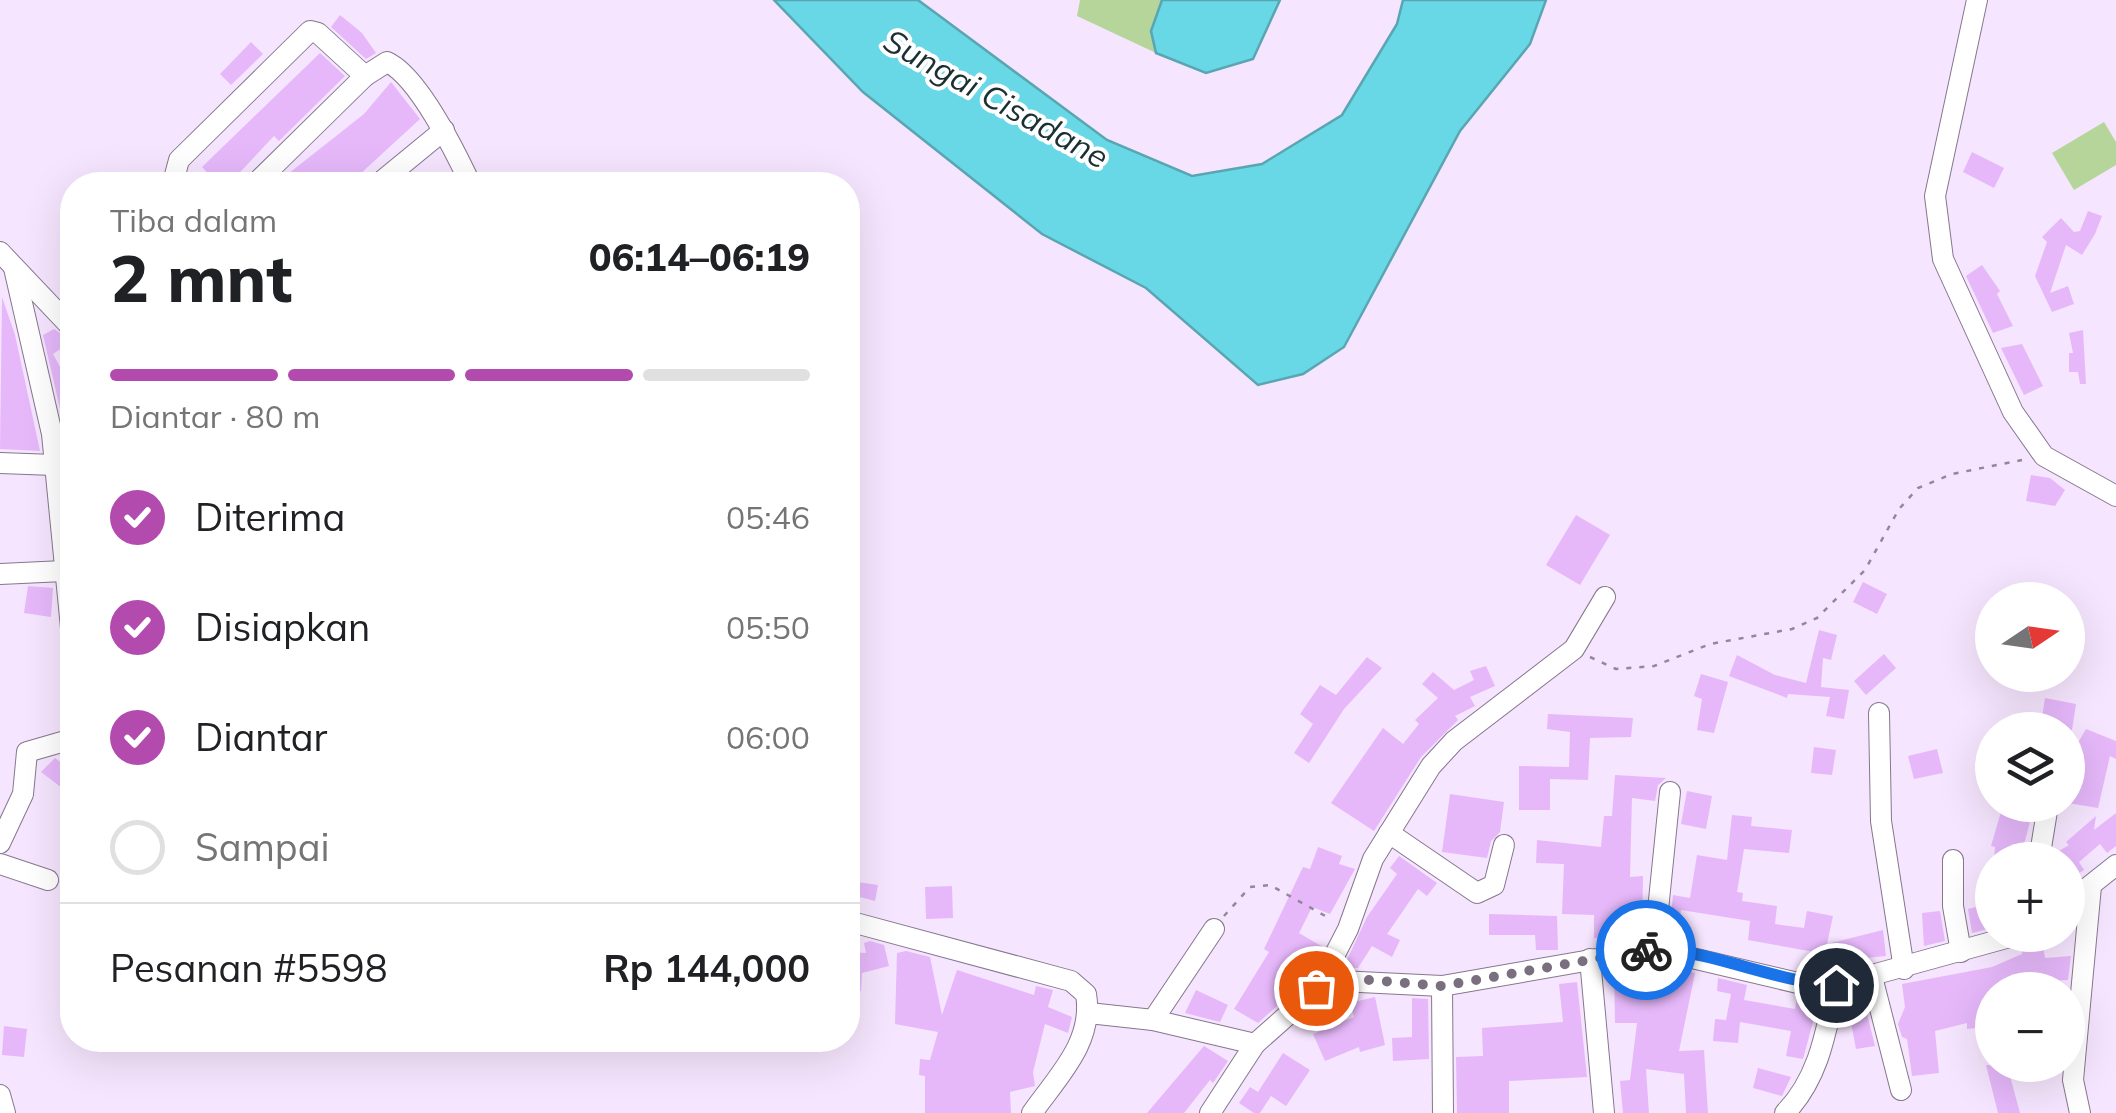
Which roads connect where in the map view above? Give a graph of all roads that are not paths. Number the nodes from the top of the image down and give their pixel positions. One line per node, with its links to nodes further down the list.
1 (1978, 0): 13 (street)
2 (365, 76): 3 (street); 4 (street); 5 (street)
3 (444, 130): 6 (street); 7 (street)
4 (176, 172)
5 (267, 172)
6 (393, 172)
7 (464, 172)
8 (0, 252): 9 (street)
9 (14, 268): 10 (street); 12 (street)
10 (60, 316)
11 (0, 464): 12 (street)
12 (54, 465): 14 (street)
13 (2116, 496)
14 (60, 529)
15 (60, 571): 16 (street)
16 (0, 574)
17 (1605, 596): 21 (street)
18 (1878, 714): 36 (street)
19 (60, 743): 22 (street)
20 (1670, 792): 33 (street)
21 (1388, 833): 23 (street); 40 (street)
22 (0, 843)
23 (1504, 846)
24 (1953, 860): 34 (street)
25 (0, 864): 27 (street)
26 (2116, 864): 28 (street)
27 (48, 880)
28 (2091, 886): 29 (street); 52 (street)
29 (2085, 890)
30 (860, 923): 41 (street)
31 (1214, 929): 42 (street)
32 (1975, 948): 34 (street)
33 (1654, 949): 35 (street); 38 (street)
34 (1961, 952): 36 (street)
35 (1590, 958): 39 (street); 50 (street)
36 (1904, 968): 37 (street)
37 (1872, 977): 38 (street); 44 (street)
38 (1836, 985): 51 (street)
39 (1442, 986): 40 (street); 49 (street)
40 (1316, 988): 43 (street)
41 (1089, 1013): 42 (street); 47 (street)
42 (1154, 1020): 43 (street)
43 (1255, 1044): 48 (street)
44 (1902, 1090)
45 (0, 1095): 46 (street)
46 (5, 1113)
47 (1032, 1113)
48 (1210, 1113)
49 (1443, 1113)
50 (1604, 1113)
51 (1785, 1113)
52 (2080, 1113)

